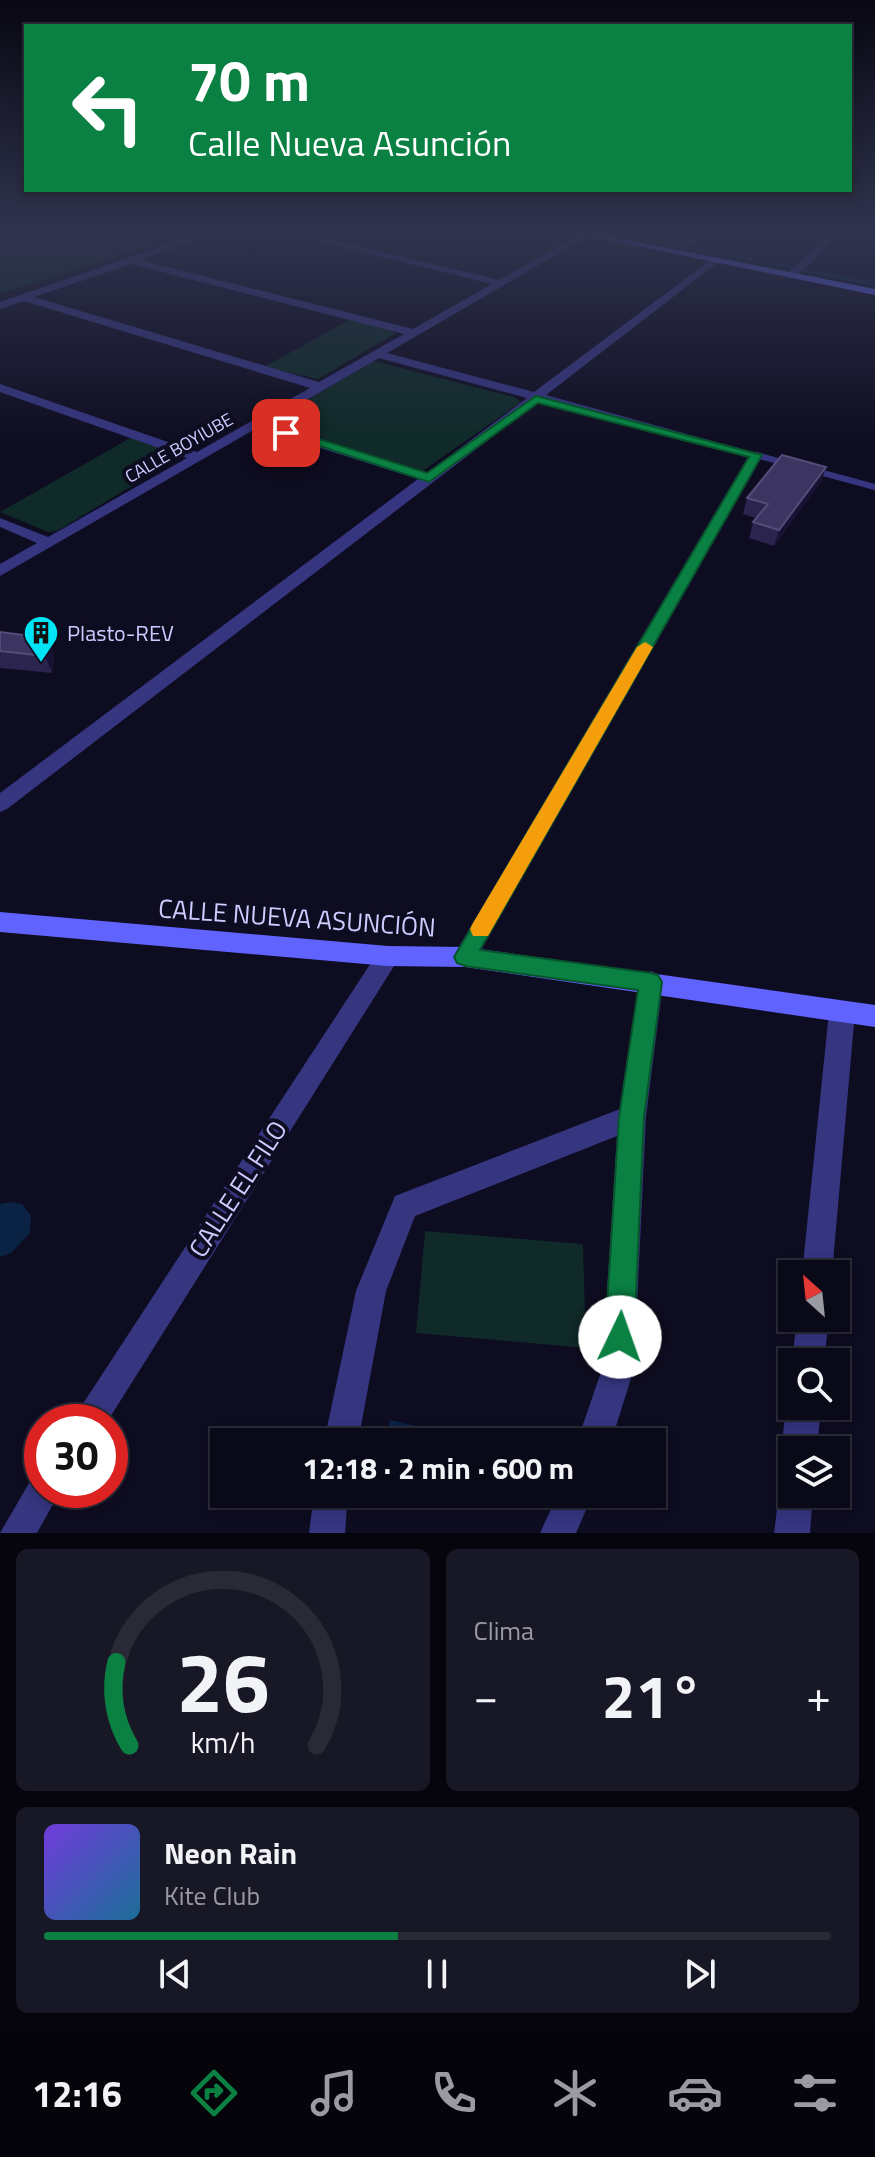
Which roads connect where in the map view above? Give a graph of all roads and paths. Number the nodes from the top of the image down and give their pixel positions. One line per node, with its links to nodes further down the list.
1 (40, 303): 7 (street)
2 (295, 303): 5 (street)
3 (467, 303): 5 (street, CALLE BOYIUBE)
4 (661, 303): 9 (street)
5 (415, 333): 6 (street, CALLE BOYIUBE)
6 (378, 354): 7 (street, CALLE BOYIUBE); 9 (street)
7 (321, 387): 10 (street, CALLE BOYIUBE)
8 (0, 388): 12 (street)
9 (536, 399): 11 (street); 13 (street)
10 (257, 424): 12 (street, CALLE BOYIUBE); 13 (street)
11 (756, 455): 14 (lane); 21 (street)
12 (199, 457): 16 (street, CALLE BOYIUBE)
13 (429, 478): 18 (street)
14 (875, 487)
15 (0, 522): 16 (street)
16 (50, 543): 17 (street, CALLE BOYIUBE)
17 (0, 571)
18 (0, 804)
19 (0, 922): 20 (main road, CALLE NUEVA ASUNCIÓN)
20 (388, 956): 21 (main road, CALLE NUEVA ASUNCIÓN); 27 (street, CALLE EL FILO)
21 (465, 957): 22 (main road, CALLE NUEVA ASUNCIÓN)
22 (651, 982): 23 (main road, CALLE NUEVA ASUNCIÓN); 25 (street)
23 (842, 1012): 24 (main road, CALLE NUEVA ASUNCIÓN); 26 (street)
24 (875, 1016)
25 (632, 1117): 28 (street); 29 (street)
26 (818, 1260)
27 (100, 1404)
28 (344, 1428)
29 (599, 1428)
30 (33, 1508): 34 (street)
31 (330, 1508): 35 (street)
32 (570, 1508): 36 (street)
33 (795, 1508): 37 (street)
34 (17, 1533)
35 (327, 1533)
36 (558, 1533)
37 (792, 1533)

